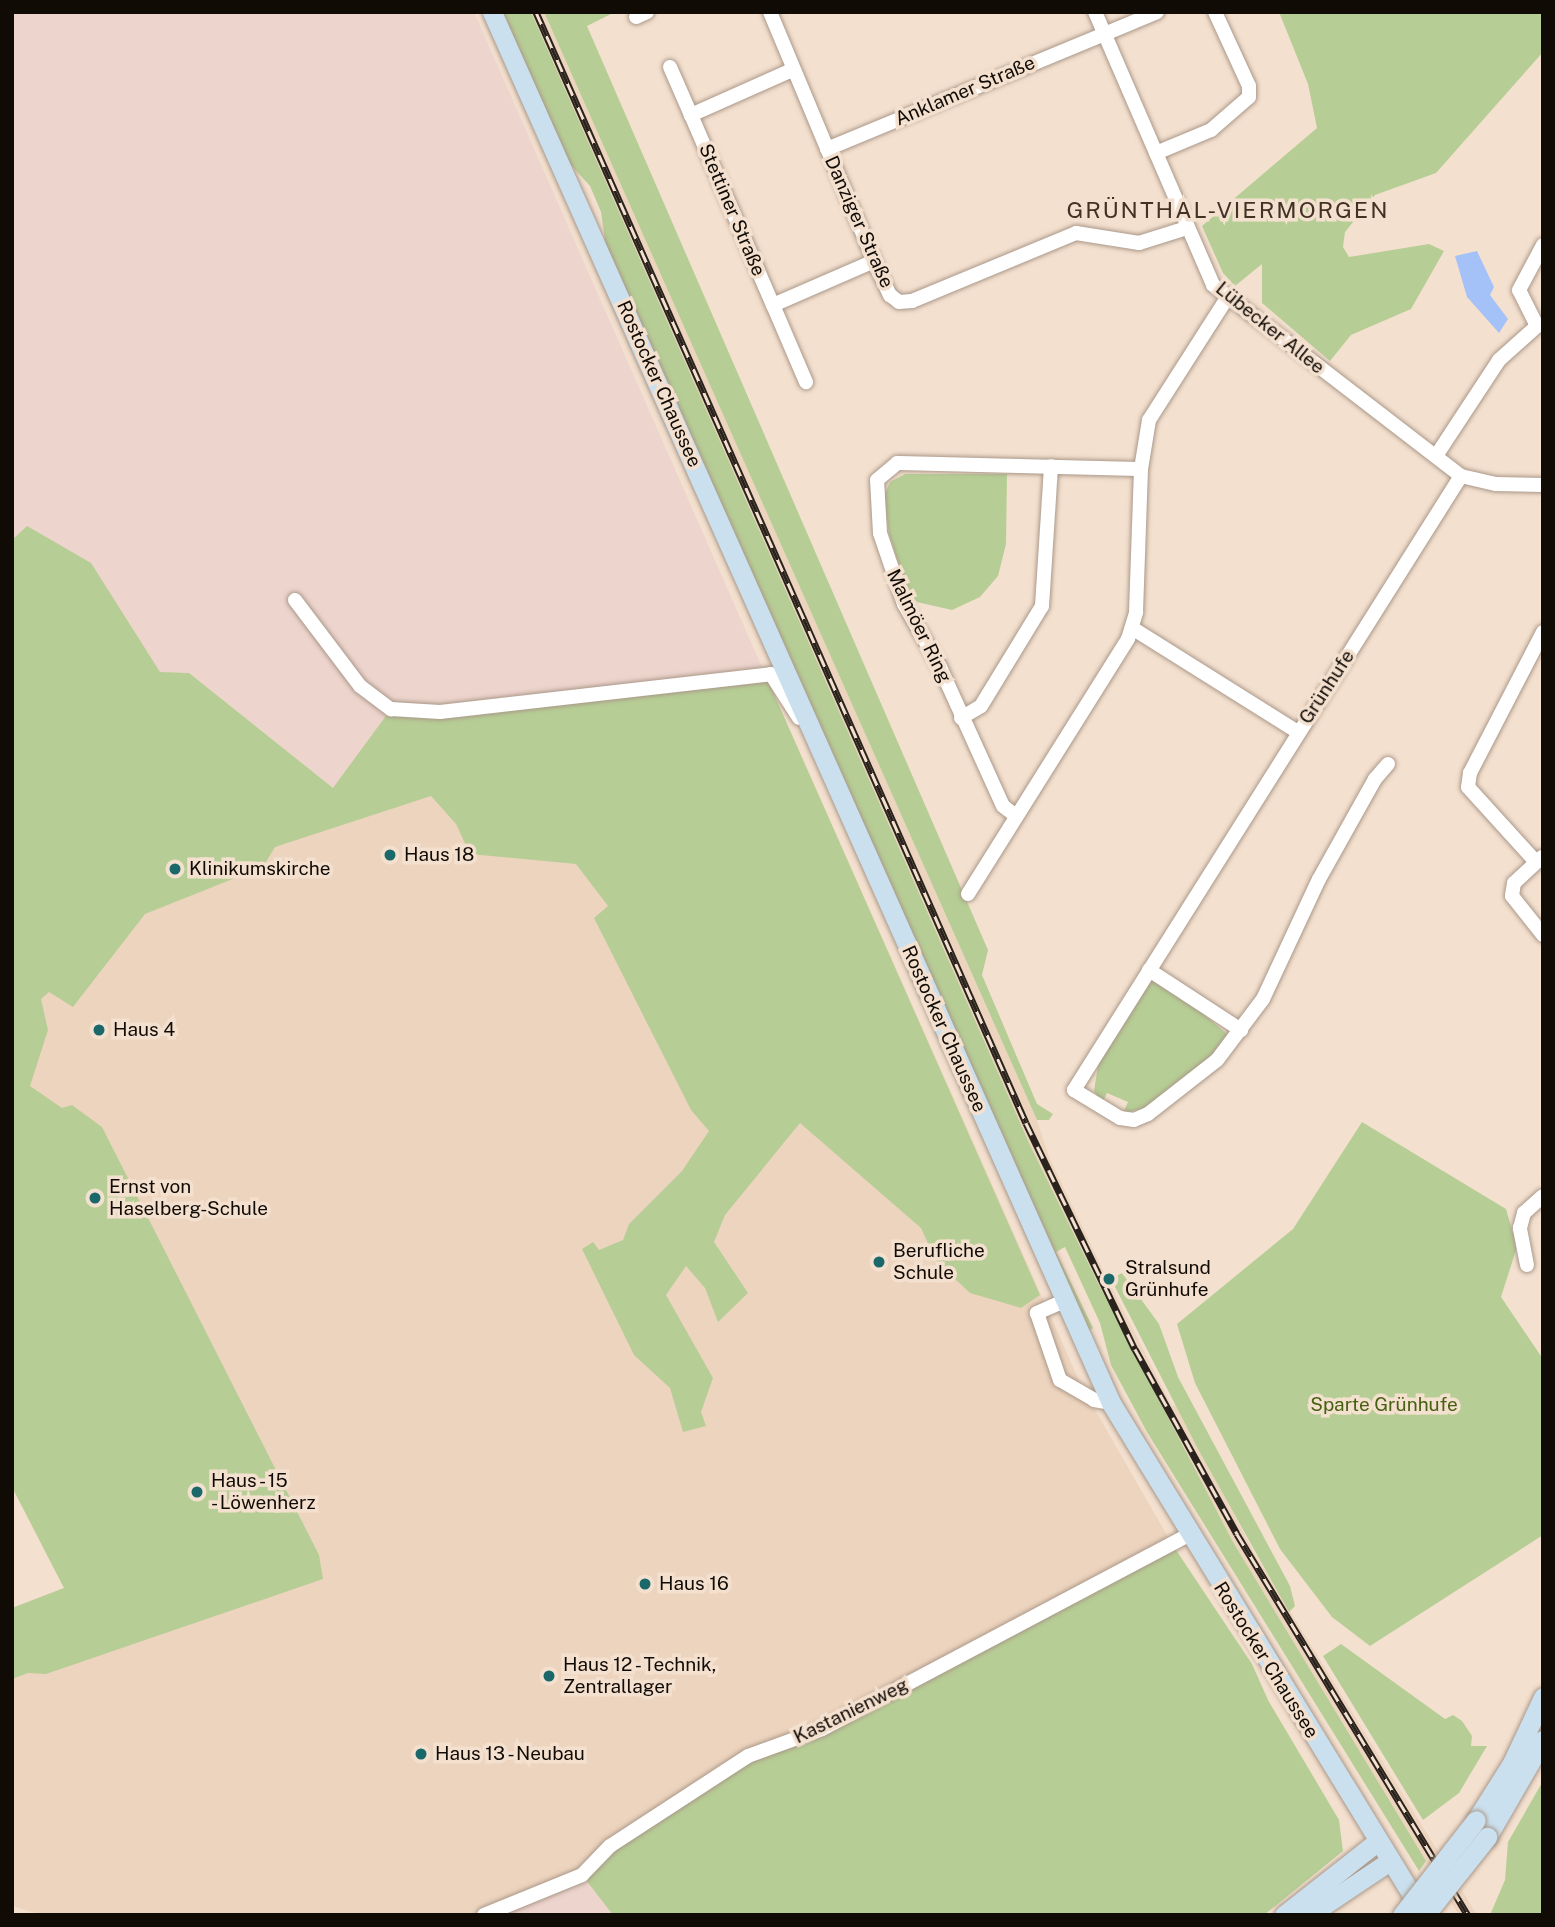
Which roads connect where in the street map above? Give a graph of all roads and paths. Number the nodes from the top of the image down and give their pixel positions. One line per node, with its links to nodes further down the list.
1 (492, 12): 28 (main road, Rostocker Chaussee)
2 (770, 12): 8 (street, Danziger Straße)
3 (1095, 12): 6 (street, Lübecker Allee)
4 (1157, 12): 6 (street, Anklamer Straße)
5 (1215, 12): 11 (street)
6 (1104, 33): 10 (street, Anklamer Straße); 11 (street, Lübecker Allee)
7 (670, 67): 9 (street, Stettiner Straße)
8 (792, 70): 9 (street); 10 (street, Danziger Straße)
9 (691, 115): 16 (street, Stettiner Straße)
10 (827, 149): 14 (street, Danziger Straße)
11 (1156, 153): 12 (street, Lübecker Allee)
12 (1187, 228): 14 (street, Danziger Straße); 15 (street, Lübecker Allee)
13 (1543, 245): 18 (street)
14 (874, 261): 16 (street)
15 (1227, 298): 18 (street, Lübecker Allee); 20 (street)
16 (773, 305): 17 (street, Stettiner Straße)
17 (806, 382)
18 (1436, 456): 21 (street, Lübecker Allee)
19 (1051, 466): 20 (street, Malmöer Ring); 26 (street); 26 (street, Malmöer Ring)
20 (1141, 469): 24 (street)
21 (1461, 476): 22 (street); 27 (street, Grünhufe)
22 (1543, 485)
23 (295, 600): 28 (street, Rostocker Chaussee)
24 (1132, 628): 27 (street); 30 (street)
25 (1543, 632): 31 (street)
26 (961, 718): 30 (street, Malmöer Ring)
27 (1298, 732): 34 (street, Grünhufe)
28 (824, 757): 38 (main road, Rostocker Chaussee)
29 (1388, 764): 35 (street, Grünhufe)
30 (1016, 816): 32 (street)
31 (1539, 859): 33 (street)
32 (968, 894)
33 (1543, 935)
34 (1149, 970): 35 (street); 35 (street, Grünhufe)
35 (1241, 1030)
36 (1543, 1196): 37 (street)
37 (1527, 1265)
38 (1064, 1301): 39 (main road, Rostocker Chaussee); 39 (street)
39 (1111, 1403): 40 (main road, Rostocker Chaussee)
40 (1189, 1535): 43 (main road, Rostocker Chaussee); 45 (street, Kastanienweg)
41 (1543, 1697): 48 (main road, bridge)
42 (1543, 1740): 49 (main road, bridge)
43 (1378, 1840): 44 (main road, Rostocker Chaussee); 46 (main road)
44 (1390, 1861): 47 (main road); 49 (main road, Rostocker Chaussee)
45 (484, 1915)
46 (1284, 1915)
47 (1309, 1915)
48 (1402, 1915)
49 (1425, 1915)

